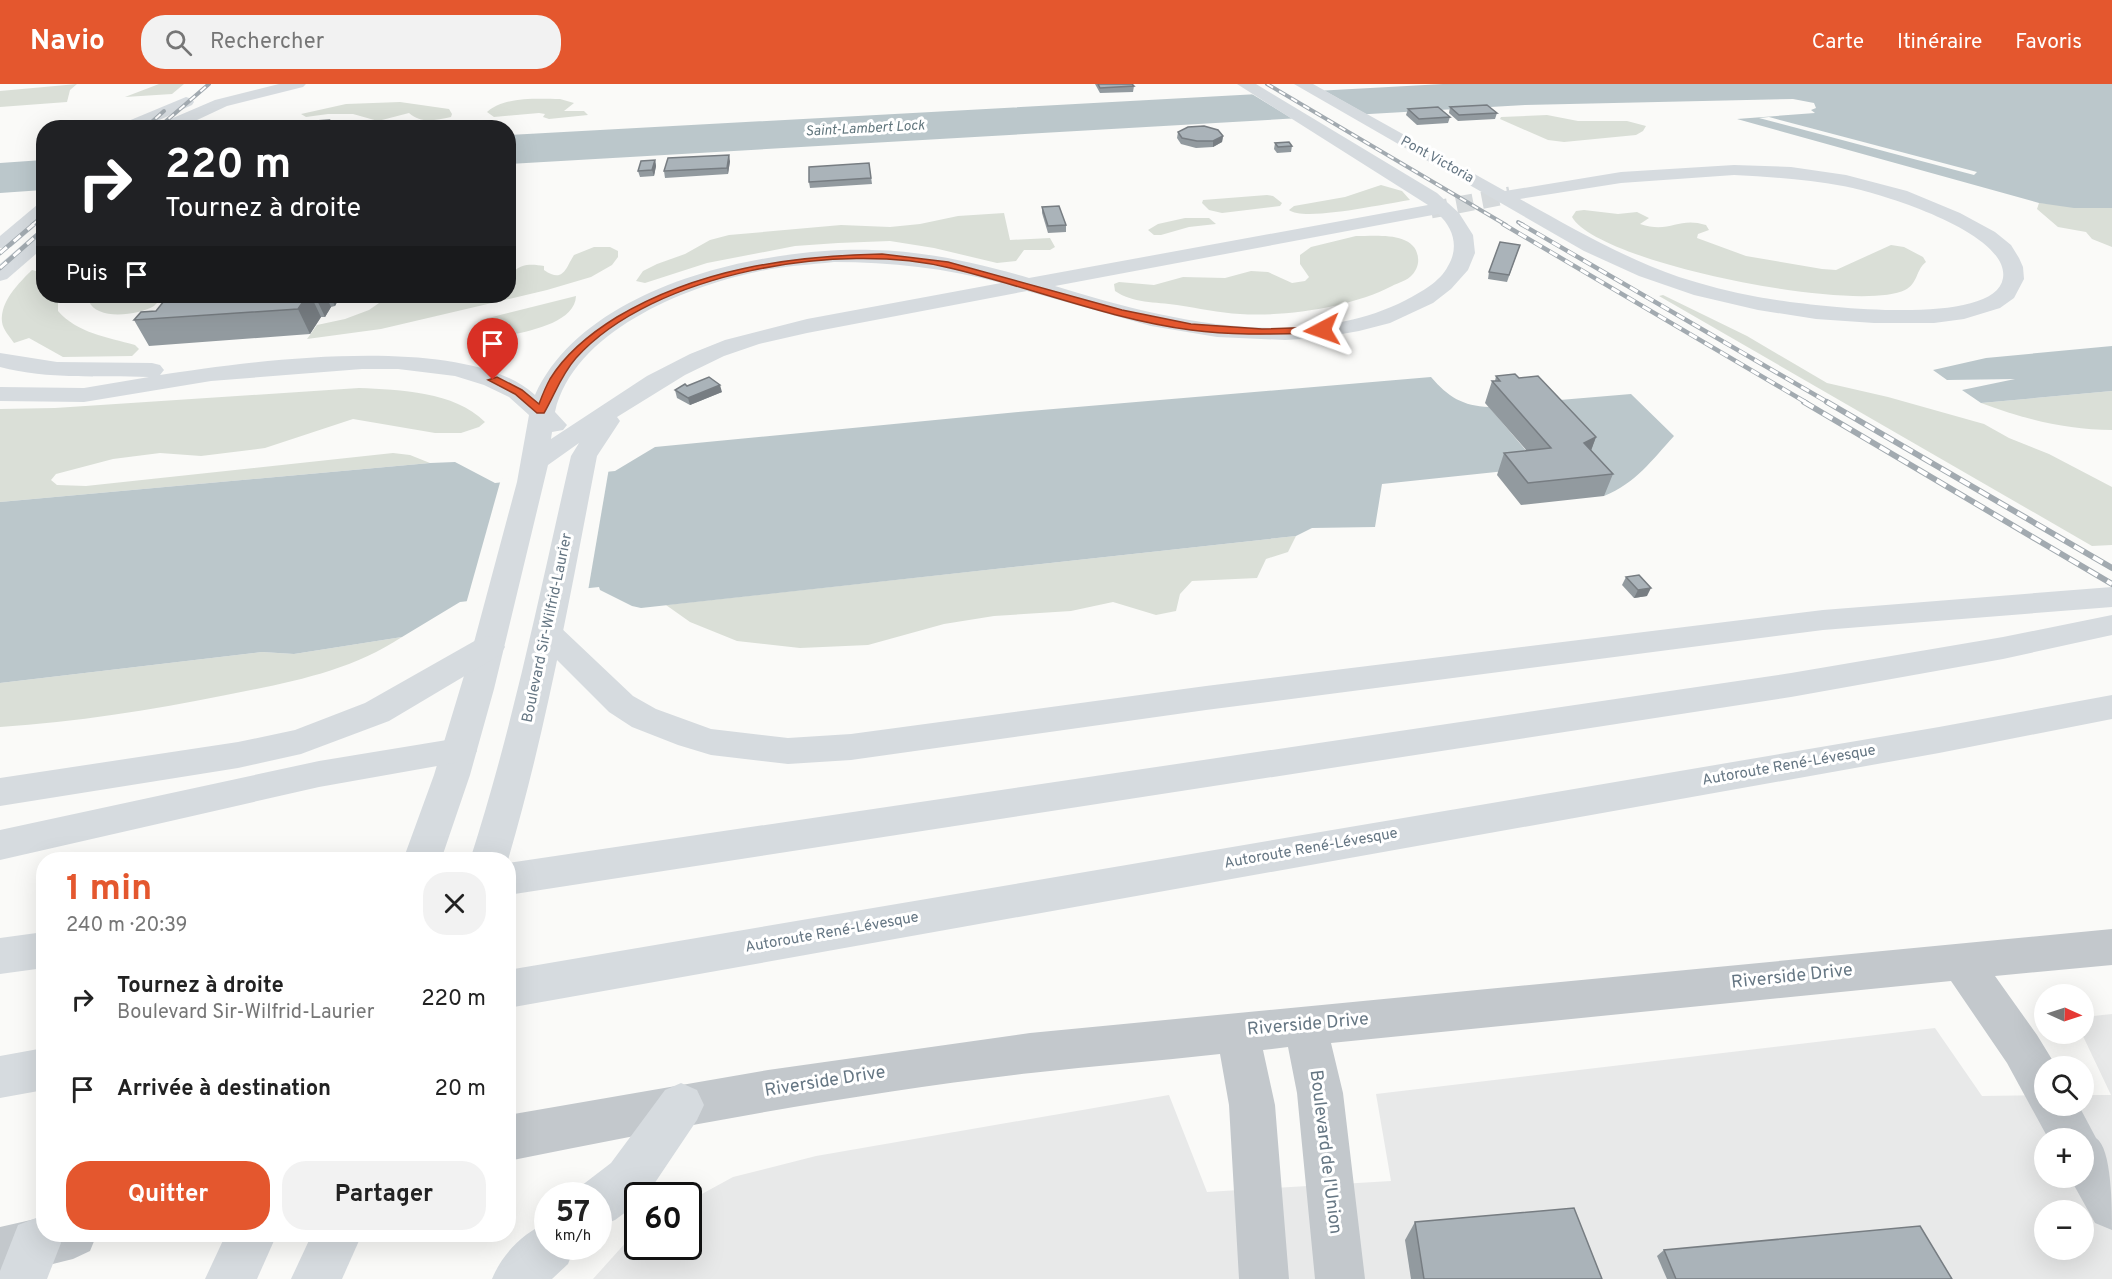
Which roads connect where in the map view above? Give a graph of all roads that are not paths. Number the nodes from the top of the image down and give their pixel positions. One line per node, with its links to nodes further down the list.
1 (248, 84): 5 (main road)
2 (298, 84): 6 (main road)
3 (1245, 84): 19 (main road)
4 (1302, 84): 7 (main road, Pont Victoria)
5 (148, 120)
6 (186, 120)
7 (1510, 195)
8 (36, 202): 11 (main road)
9 (1431, 210): 20 (main road)
10 (36, 216): 13 (main road)
11 (0, 231)
12 (36, 245): 15 (main road)
13 (0, 247)
14 (36, 258): 15 (main road)
15 (3, 283)
16 (0, 360): 17 (main road)
17 (211, 374): 18 (main road); 19 (main road)
18 (0, 394)
19 (541, 411): 20 (main road); 21 (main road)
20 (578, 455): 21 (main road); 24 (main road, Boulevard Sir-Wilfrid-Laurier)
21 (534, 469): 25 (main road)
22 (2112, 597): 24 (main road)
23 (2112, 625): 32 (main road)
24 (548, 633): 31 (main road, Boulevard Sir-Wilfrid-Laurier)
25 (489, 647): 27 (main road); 28 (main road)
26 (2112, 707): 37 (main road, Autoroute René-Lévesque)
27 (459, 750): 29 (main road); 30 (main road)
28 (0, 792)
29 (0, 846)
30 (425, 852)
31 (491, 852)
32 (516, 878)
33 (2112, 947): 36 (street, Riverside Drive)
34 (36, 951): 35 (main road)
35 (0, 956)
36 (1961, 962): 38 (street, Riverside Drive); 41 (street)
37 (516, 988)
38 (1305, 1025): 39 (street, Riverside Drive); 53 (street, Boulevard de l'Union)
39 (1238, 1031): 43 (street, Riverside Drive); 52 (street)
40 (36, 1070): 42 (main road)
41 (2034, 1071)
42 (0, 1077)
43 (681, 1105): 44 (street, Riverside Drive); 46 (main road)
44 (516, 1136)
45 (2094, 1174): 47 (street)
46 (612, 1192)
47 (2112, 1206)
48 (334, 1242): 50 (main road)
49 (536, 1260): 51 (main road)
50 (316, 1279)
51 (517, 1279)
52 (1264, 1279)
53 (1341, 1279)

